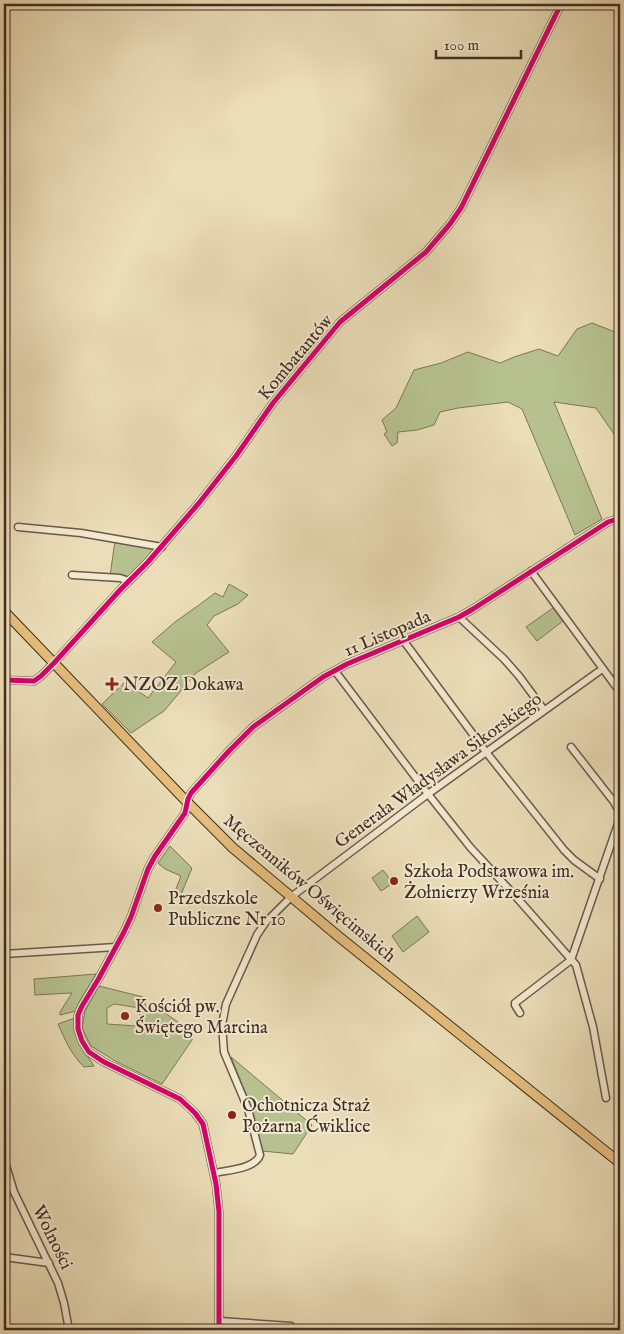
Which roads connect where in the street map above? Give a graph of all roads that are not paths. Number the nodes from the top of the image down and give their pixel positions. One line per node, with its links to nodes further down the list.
1 (561, 4): 4 (street, Kombatantów)
2 (620, 518): 5 (street, 11 Listopada)
3 (18, 527): 4 (street)
4 (162, 547): 7 (street, Kombatantów)
5 (531, 571): 9 (street, 11 Listopada); 12 (street)
6 (72, 575): 7 (street)
7 (129, 581): 11 (street, Kombatantów)
8 (4, 611): 11 (main road, Męczenników Oświęcimskich)
9 (459, 617): 10 (street, 11 Listopada); 16 (street)
10 (403, 640): 13 (street, 11 Listopada); 18 (street)
11 (54, 663): 14 (street, Kombatantów); 20 (main road, Męczenników Oświęcimskich)
12 (603, 669): 15 (street); 16 (street, Generała Władysława Sikorskiego)
13 (335, 671): 19 (street); 20 (street, 11 Listopada)
14 (4, 680)
15 (620, 692)
16 (544, 710): 18 (street, Generała Władysława Sikorskiego)
17 (571, 747): 21 (street)
18 (486, 752): 19 (street, Generała Władysława Sikorskiego); 23 (street)
19 (428, 794): 24 (street, Generała Władysława Sikorskiego); 27 (street)
20 (187, 802): 24 (main road, Męczenników Oświęcimskich); 25 (street, 11 Listopada)
21 (620, 813)
22 (620, 818): 23 (street)
23 (600, 879): 27 (street)
24 (291, 897): 31 (main road, Męczenników Oświęcimskich); 32 (street, Generała Władysława Sikorskiego)
25 (116, 947): 26 (street); 32 (street, 11 Listopada)
26 (4, 954)
27 (570, 960): 28 (street); 29 (street)
28 (520, 1013)
29 (606, 1098)
30 (4, 1159): 34 (street, Wolności)
31 (620, 1163)
32 (214, 1173): 35 (street, 11 Listopada)
33 (4, 1257): 34 (street)
34 (49, 1264): 36 (street, Wolności)
35 (220, 1321): 37 (street, 11 Listopada); 38 (street)
36 (69, 1330)
37 (220, 1330)
38 (294, 1330)

